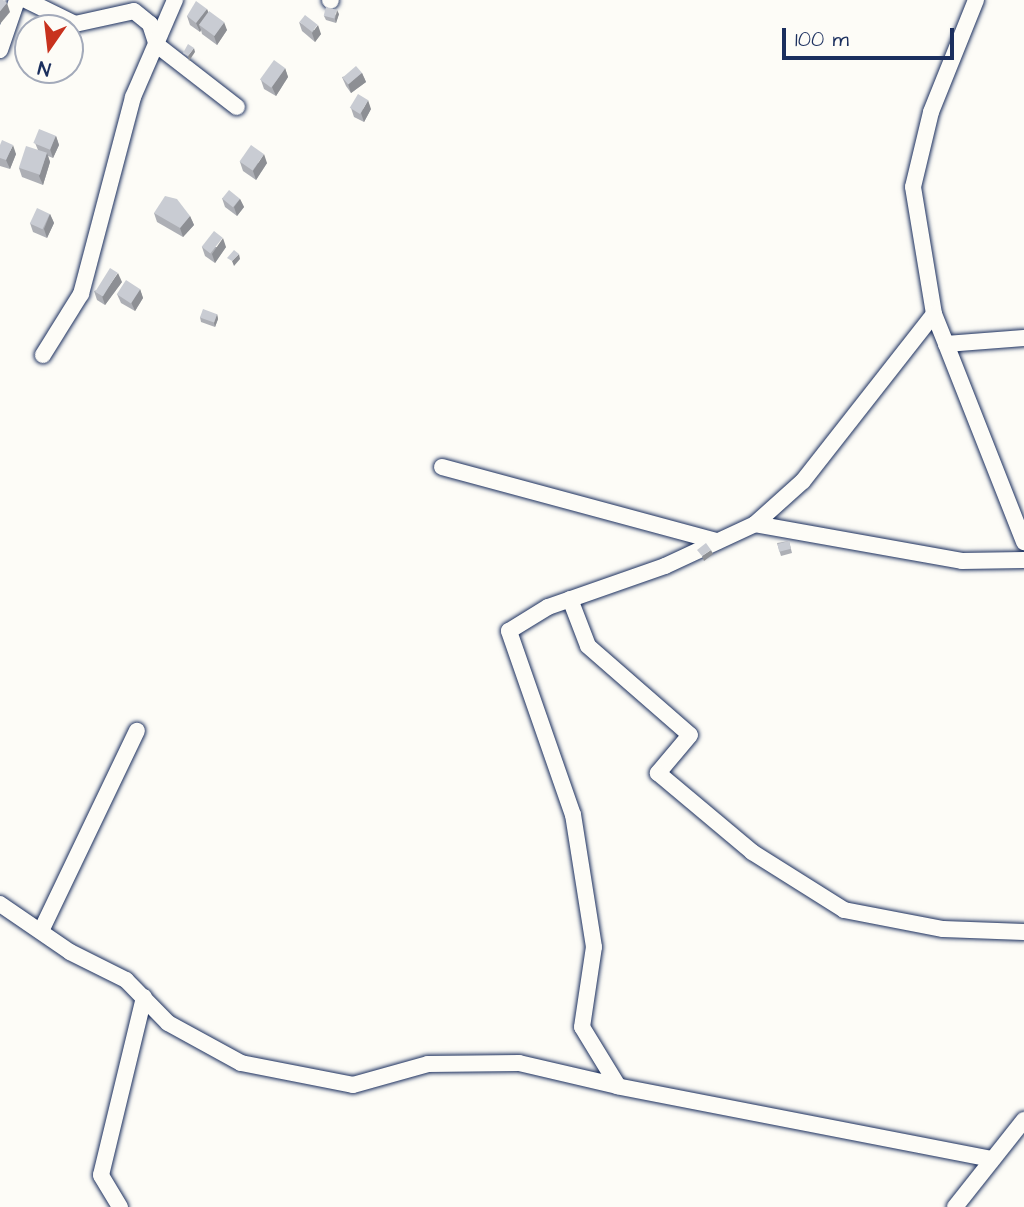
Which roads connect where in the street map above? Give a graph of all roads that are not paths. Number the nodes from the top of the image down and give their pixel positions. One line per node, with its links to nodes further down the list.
1 (17, 0): 6 (street)
2 (26, 0): 5 (street)
3 (175, 0): 5 (street)
4 (976, 0): 8 (street)
5 (157, 45): 7 (street); 11 (street)
6 (0, 50)
7 (237, 107)
8 (934, 314): 10 (street); 13 (street)
9 (1024, 338): 10 (street)
10 (946, 344): 15 (street)
11 (43, 355)
12 (442, 467): 14 (street)
13 (755, 524): 14 (street); 16 (street)
14 (717, 541): 17 (street)
15 (1024, 542)
16 (1024, 560)
17 (570, 599): 21 (street); 23 (street)
18 (137, 731): 20 (street)
19 (0, 904): 20 (street)
20 (41, 931): 22 (street)
21 (1024, 932)
22 (144, 997): 23 (street); 27 (street)
23 (618, 1086): 25 (street)
24 (1024, 1120): 25 (street)
25 (992, 1159): 26 (street)
26 (960, 1201): 28 (street)
27 (120, 1207)
28 (977, 1207)

